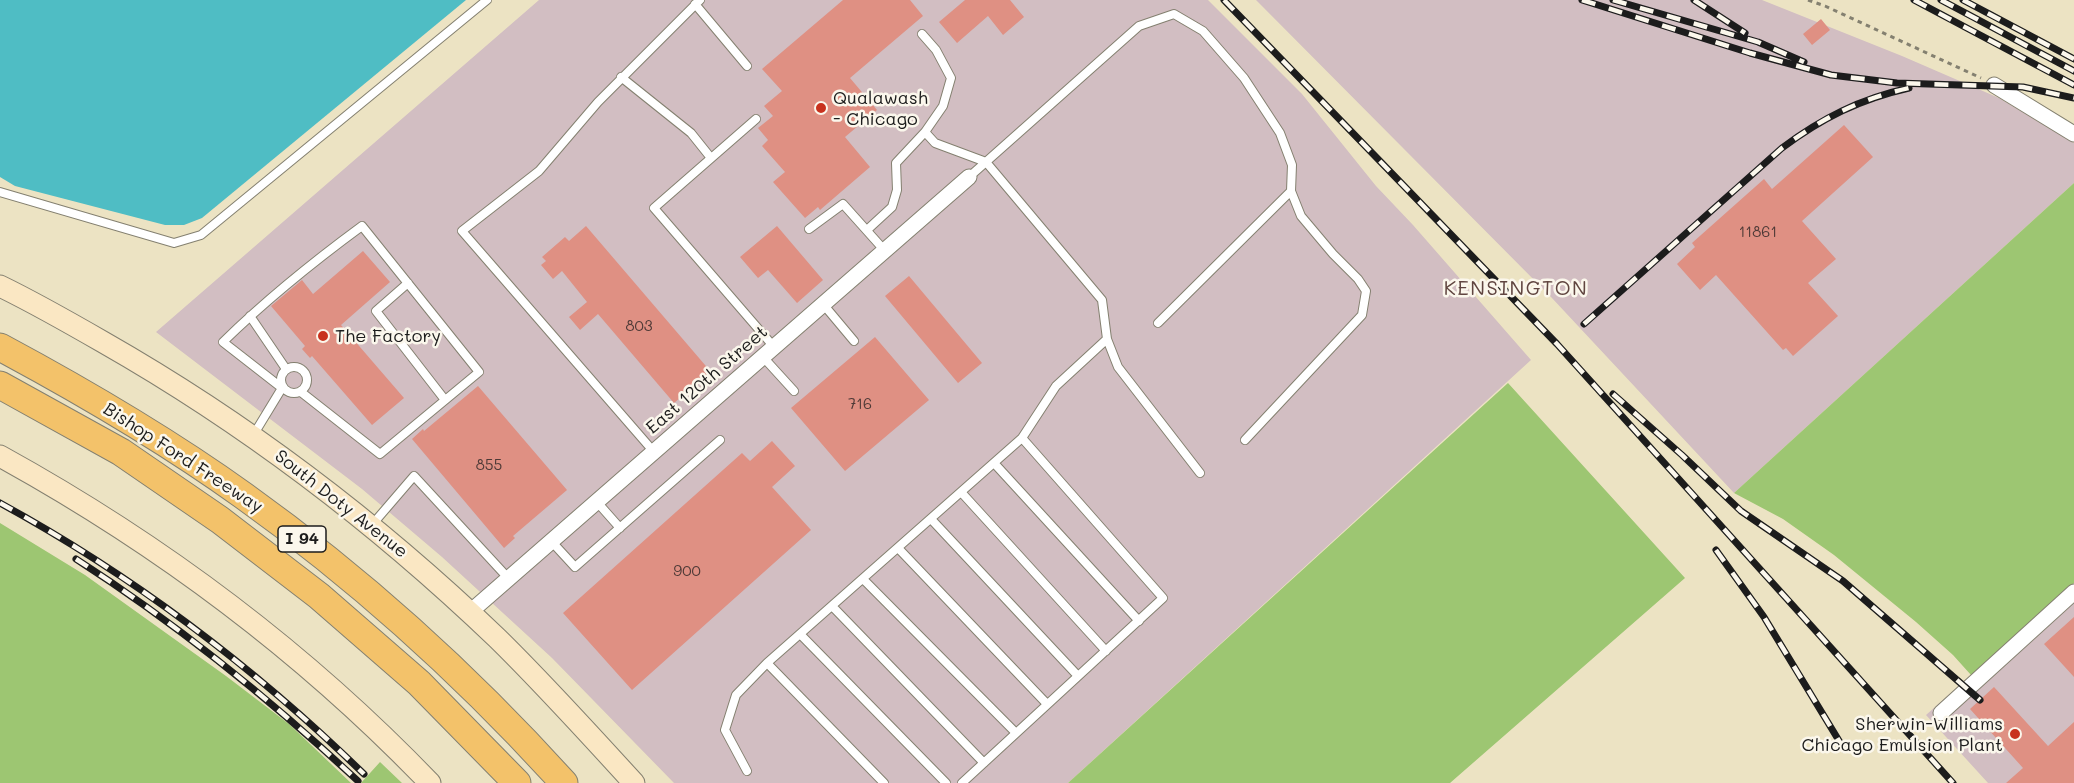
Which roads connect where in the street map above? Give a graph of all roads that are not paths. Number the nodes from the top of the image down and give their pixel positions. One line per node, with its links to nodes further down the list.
1 (487, 0): 14 (lane)
2 (698, 2): 4 (lane); 5 (lane)
3 (922, 34): 8 (lane)
4 (747, 66)
5 (621, 77): 10 (lane); 37 (lane)
6 (1994, 85): 9 (street)
7 (756, 119): 10 (lane)
8 (925, 132): 11 (lane); 16 (lane)
9 (2074, 135)
10 (711, 158): 26 (lane)
11 (986, 162): 12 (lane); 13 (lane); 23 (lane)
12 (969, 177): 17 (street, East 120th Street)
13 (1291, 191): 22 (lane); 36 (lane)
14 (0, 192)
15 (809, 229): 16 (lane)
16 (867, 230): 17 (lane)
17 (885, 251): 20 (street, East 120th Street)
18 (408, 283): 21 (lane); 32 (lane); 32 (lane)
19 (0, 286): 33 (street, South Doty Avenue)
20 (823, 304): 24 (lane); 26 (street, East 120th Street)
21 (250, 316): 27 (lane); 29 (lane)
22 (1158, 323)
23 (1107, 339): 34 (lane); 40 (lane)
24 (854, 341)
25 (0, 347): 65 (highway, Bishop Ford Freeway / I 94)
26 (769, 352): 30 (lane); 37 (street, East 120th Street)
27 (286, 369): 29 (lane); 31 (lane)
28 (0, 385): 64 (highway, Bishop Ford Freeway / I 94)
29 (282, 388): 31 (lane); 33 (lane)
30 (794, 391)
31 (301, 392): 32 (lane)
32 (445, 400)
33 (252, 436): 44 (street, South Doty Avenue)
34 (1022, 438): 39 (lane); 53 (lane)
35 (720, 440): 45 (lane)
36 (1245, 440)
37 (654, 452): 42 (street, East 120th Street)
38 (0, 456): 63 (street)
39 (994, 463): 41 (lane); 53 (lane)
40 (1200, 473)
41 (961, 492): 43 (lane); 55 (lane)
42 (597, 502): 45 (lane); 46 (street, East 120th Street)
43 (931, 519): 47 (lane); 57 (lane)
44 (371, 526): 48 (lane); 52 (street, South Doty Avenue)
45 (620, 528): 46 (lane)
46 (552, 542): 48 (street, East 120th Street)
47 (898, 548): 49 (lane); 58 (lane)
48 (509, 579): 52 (street, East 120th Street)
49 (863, 579): 51 (lane); 60 (lane)
50 (2074, 592): 59 (street)
51 (832, 606): 54 (lane); 61 (lane)
52 (470, 613): 66 (street, South Doty Avenue)
53 (1138, 621): 55 (lane)
54 (800, 634): 56 (lane); 68 (lane)
55 (1106, 651): 57 (lane)
56 (767, 663): 62 (lane); 67 (lane)
57 (1078, 676): 58 (lane)
58 (1047, 704): 60 (lane)
59 (1941, 713)
60 (1016, 733): 61 (lane)
61 (984, 763): 69 (lane)
62 (747, 771)
63 (430, 783)
64 (517, 783)
65 (564, 783)
66 (634, 783)
67 (884, 783)
68 (946, 783)
69 (962, 783)

